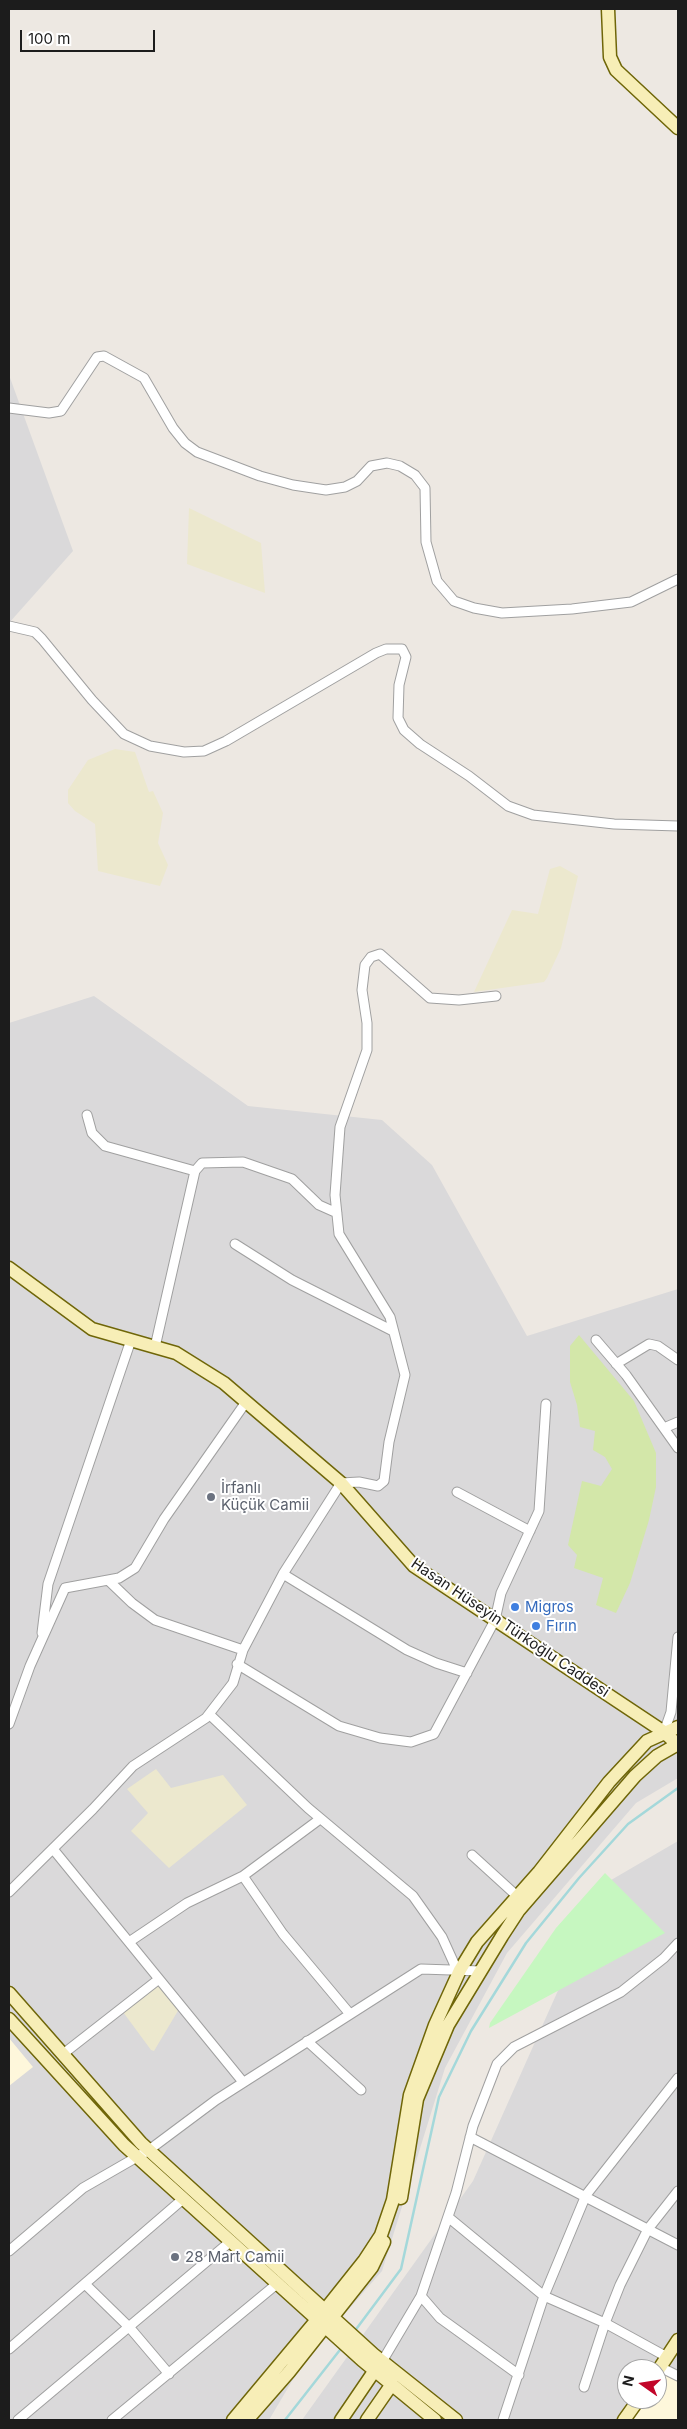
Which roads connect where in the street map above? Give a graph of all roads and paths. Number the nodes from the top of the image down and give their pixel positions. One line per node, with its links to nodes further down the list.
1 (608, 9): 2 (street)
2 (678, 128)
3 (9, 408): 4 (street)
4 (678, 579)
5 (9, 626): 6 (street)
6 (678, 826)
7 (496, 996): 10 (street)
8 (86, 1115): 9 (street)
9 (195, 1171): 10 (street); 16 (street)
10 (337, 1213): 13 (street)
11 (235, 1244): 13 (street)
12 (9, 1268): 14 (street, Hasan Hüseyin Türkoğlu Caddesi)
13 (393, 1330): 24 (street)
14 (131, 1340): 16 (street, Hasan Hüseyin Türkoğlu Caddesi); 31 (street)
15 (596, 1340): 18 (street)
16 (155, 1347): 19 (street, Hasan Hüseyin Türkoğlu Caddesi)
17 (678, 1360): 18 (street)
18 (616, 1364): 22 (street)
19 (246, 1402): 24 (street, Hasan Hüseyin Türkoğlu Caddesi); 28 (street)
20 (546, 1404): 26 (street)
21 (678, 1422): 22 (street)
22 (664, 1428): 23 (street)
23 (678, 1448)
24 (341, 1483): 27 (street); 29 (street, Hasan Hüseyin Türkoğlu Caddesi)
25 (457, 1492): 26 (street)
26 (530, 1531): 29 (street)
27 (284, 1574): 32 (street); 34 (street)
28 (108, 1580): 31 (street); 32 (street)
29 (495, 1620): 34 (street); 38 (street, Hasan Hüseyin Türkoğlu Caddesi)
30 (678, 1637): 38 (street)
31 (41, 1642): 36 (street)
32 (243, 1650): 33 (street)
33 (237, 1664): 34 (street); 35 (street)
34 (467, 1673)
35 (209, 1714): 40 (street); 41 (street)
36 (9, 1724)
37 (678, 1727): 38 (street)
38 (664, 1732): 39 (street, Hasan Hüseyin Türkoğlu Caddesi); 45 (street)
39 (678, 1744): 49 (street)
40 (320, 1819): 43 (street); 48 (street)
41 (53, 1849): 44 (street); 46 (street)
42 (472, 1855): 45 (street)
43 (243, 1876): 46 (street); 52 (street)
44 (9, 1892)
45 (517, 1896): 48 (street)
46 (129, 1942): 50 (street)
47 (678, 1943): 59 (street)
48 (459, 1970): 49 (street); 52 (street); 74 (street)
49 (481, 1970): 74 (street)
50 (159, 1979): 55 (street); 57 (street)
51 (9, 1992): 55 (street)
52 (350, 2014): 54 (street)
53 (9, 2019): 61 (street)
54 (307, 2041): 57 (street); 58 (street)
55 (63, 2054): 60 (street)
56 (678, 2078): 63 (street)
57 (243, 2082): 60 (street)
58 (361, 2090)
59 (470, 2137): 63 (street); 65 (street)
60 (149, 2150): 61 (street); 74 (street)
61 (137, 2156): 64 (street); 69 (street)
62 (678, 2191): 66 (street)
63 (586, 2195): 66 (street); 73 (street)
64 (184, 2199): 67 (street); 71 (street)
65 (448, 2217): 72 (street); 73 (street)
66 (648, 2229): 68 (street); 75 (street)
67 (231, 2241): 70 (street); 76 (street)
68 (678, 2245)
69 (9, 2250)
70 (278, 2283): 74 (street); 83 (street)
71 (86, 2285): 76 (street); 78 (street)
72 (421, 2296): 81 (street); 84 (street)
73 (544, 2296): 75 (street); 84 (street)
74 (325, 2318): 81 (street); 91 (street); 92 (street)
75 (605, 2323): 79 (street); 87 (street)
76 (130, 2328): 83 (street); 89 (street)
77 (678, 2340): 80 (street)
78 (9, 2349)
79 (654, 2359)
80 (666, 2359)
81 (373, 2361): 86 (street); 93 (street); 96 (street)
82 (667, 2368): 85 (street)
83 (169, 2374): 90 (street)
84 (519, 2375): 97 (street)
85 (678, 2376)
86 (392, 2384): 94 (street); 95 (street)
87 (584, 2387)
88 (632, 2409): 98 (street)
89 (18, 2420)
90 (112, 2420)
91 (233, 2420)
92 (247, 2420)
93 (341, 2420)
94 (367, 2420)
95 (435, 2420)
96 (456, 2420)
97 (502, 2420)
98 (624, 2420)

